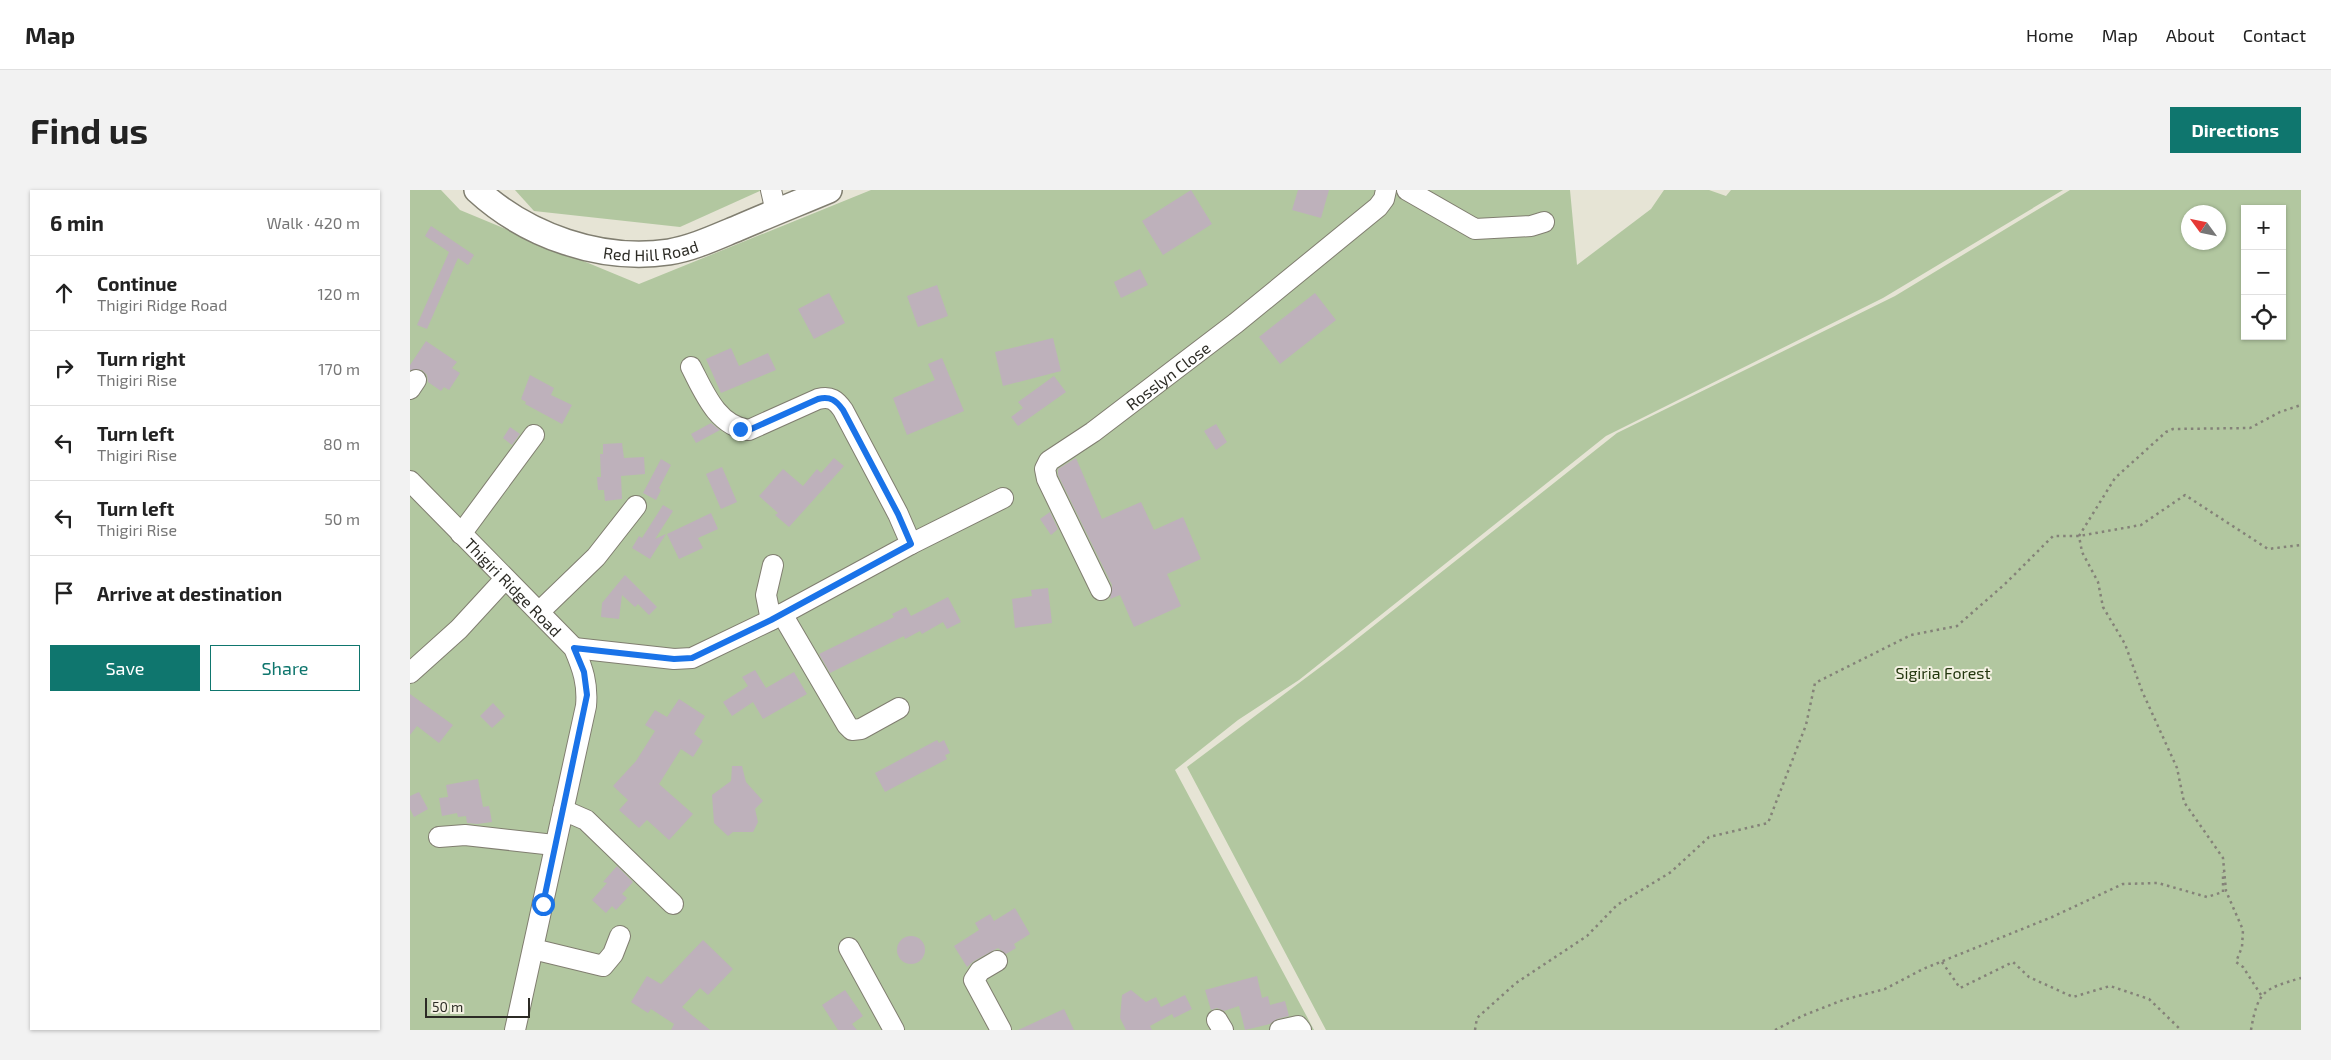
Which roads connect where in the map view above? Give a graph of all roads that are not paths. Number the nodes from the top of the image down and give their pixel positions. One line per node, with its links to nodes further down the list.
1 (477, 190): 5 (main road, Red Hill Road)
2 (829, 190): 5 (main road, Red Hill Road)
3 (1386, 190): 16 (street, Rosslyn Close)
4 (1408, 190): 6 (street)
5 (773, 201)
6 (1544, 222)
7 (691, 367): 13 (street)
8 (534, 435): 12 (street)
9 (411, 485): 12 (street, Thigiri Ridge Road)
10 (1003, 498): 13 (street)
11 (636, 506): 17 (street)
12 (461, 534): 15 (street, Thigiri Ridge Road)
13 (911, 544): 18 (street)
14 (773, 565): 18 (street)
15 (505, 579): 17 (street, Thigiri Ridge Road); 20 (street)
16 (1101, 590)
17 (539, 612): 19 (street, Thigiri Ridge Road)
18 (777, 617): 19 (street); 21 (street)
19 (574, 648): 22 (street, Thigiri Ridge Road)
20 (410, 672)
21 (900, 708)
22 (563, 810): 24 (street, Thigiri Ridge Road); 25 (street)
23 (439, 837): 24 (street)
24 (554, 845): 28 (street, Thigiri Ridge Road)
25 (673, 904)
26 (620, 936): 28 (street)
27 (849, 948): 31 (street)
28 (533, 949): 30 (street, Thigiri Ridge Road)
29 (997, 961): 32 (street)
30 (515, 1030)
31 (894, 1030)
32 (1000, 1030)
33 (1280, 1030): 34 (street)
34 (1301, 1030)

